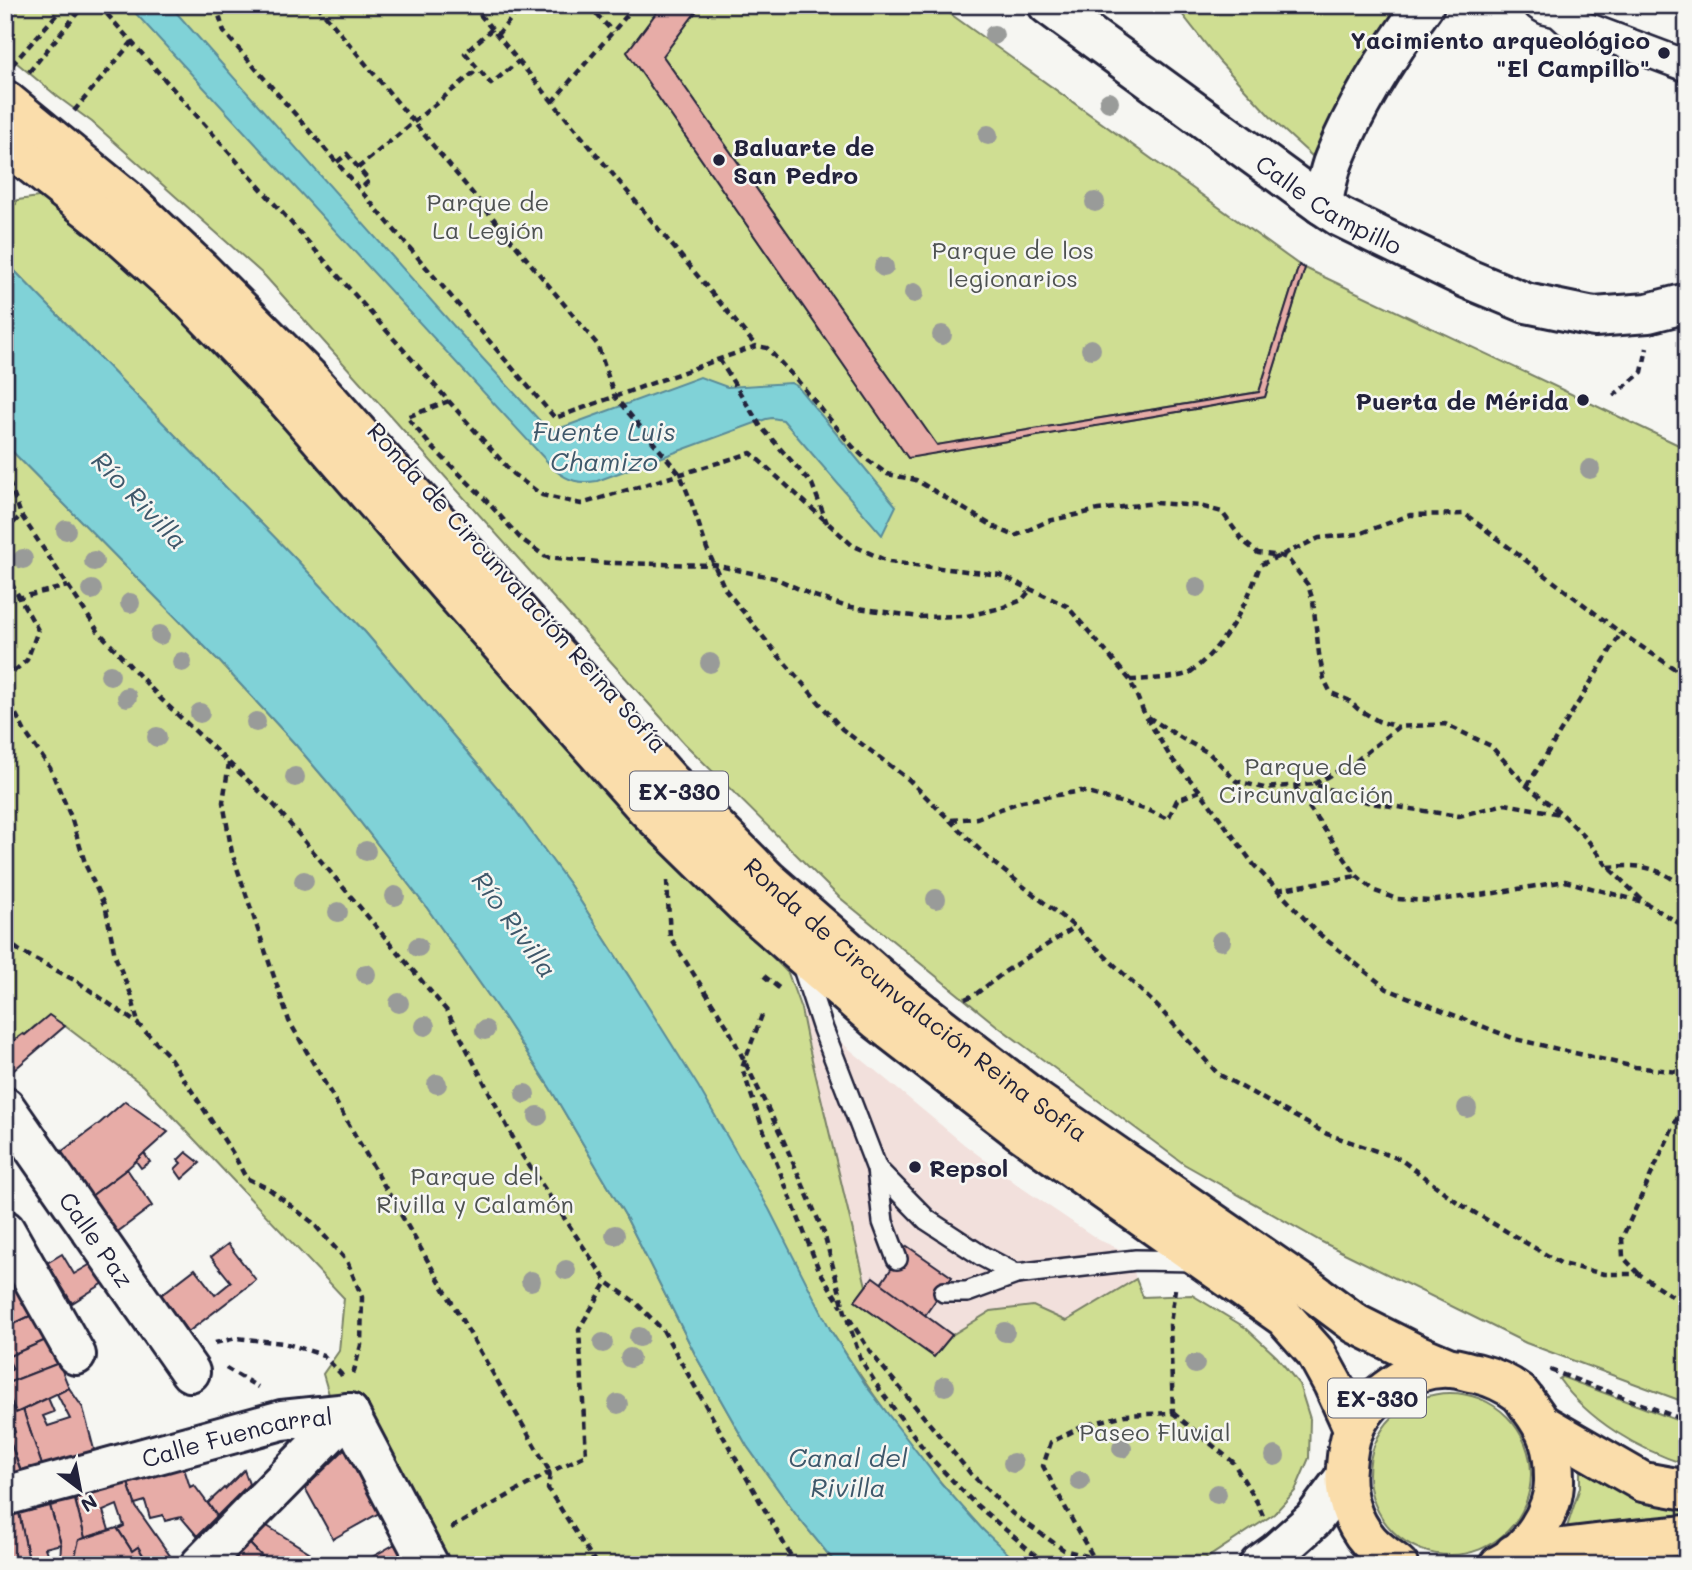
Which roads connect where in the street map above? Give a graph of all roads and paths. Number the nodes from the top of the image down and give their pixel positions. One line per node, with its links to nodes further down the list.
1 (65, 5): 20 (path)
2 (84, 5): 20 (path)
3 (99, 5): 16 (path)
4 (216, 5): 25 (path)
5 (317, 5): 23 (path)
6 (472, 5): 13 (path)
7 (523, 5): 15 (path)
8 (588, 5): 14 (path)
9 (636, 5): 14 (path)
10 (1048, 5): 28 (street, Calle Campillo)
11 (1424, 5): 28 (street)
12 (1555, 7): 18 (street)
13 (492, 29): 15 (path); 19 (path)
14 (613, 32): 21 (path)
15 (497, 35): 17 (path)
16 (132, 43): 22 (path); 35 (path)
17 (519, 61): 19 (path); 21 (path)
18 (1687, 66)
19 (478, 69): 23 (path)
20 (14, 81): 72 (main road, Ronda de Circunvalación Reina Sofía / EX-330)
21 (552, 102): 31 (path)
22 (70, 116)
23 (414, 122): 26 (path); 34 (path)
24 (5, 143): 70 (main road, Ronda de Circunvalación Reina Sofía / EX-330)
25 (337, 162): 26 (path); 27 (path)
26 (358, 168): 27 (path)
27 (360, 189): 34 (path)
28 (1322, 205): 30 (street, Calle Campillo)
29 (1687, 303): 30 (street, Calle Campillo)
30 (1648, 330): 33 (path)
31 (756, 346): 32 (path); 41 (path)
32 (719, 359): 34 (path); 39 (path)
33 (1613, 396)
34 (615, 397): 37 (path)
35 (449, 401): 37 (path); 42 (path)
36 (5, 471): 38 (path)
37 (680, 474): 39 (path); 42 (path)
38 (20, 515): 40 (path); 44 (path)
39 (827, 523): 45 (path)
40 (5, 532)
41 (1281, 556): 47 (path); 50 (path); 53 (path)
42 (714, 565): 45 (path); 60 (path)
43 (5, 572): 49 (path, bridge)
44 (68, 586): 46 (path); 54 (path)
45 (1031, 589): 50 (path)
46 (5, 601)
47 (1621, 632): 48 (path); 56 (path)
48 (1687, 677)
49 (5, 679)
50 (1130, 680): 52 (path)
51 (5, 693): 73 (path)
52 (1145, 715): 57 (path); 58 (path)
53 (1398, 727): 55 (path); 56 (path)
54 (229, 762): 84 (path); 98 (path)
55 (1314, 784): 57 (path); 59 (path)
56 (1527, 786): 59 (path)
57 (1295, 787): 62 (path)
58 (1200, 791): 60 (path); 65 (path)
59 (1562, 814): 61 (path)
60 (950, 820): 67 (path)
61 (1608, 867): 64 (path); 66 (path)
62 (1357, 876): 65 (path); 66 (path)
63 (667, 880): 74 (path)
64 (1687, 889)
65 (1278, 890): 75 (path)
66 (1644, 902): 68 (path)
67 (1075, 927): 72 (path); 83 (path)
68 (1687, 928)
69 (5, 940): 73 (path)
70 (797, 950): 78 (lane); 81 (main road, Ronda de Circunvalación Reina Sofía / EX-330)
71 (762, 1015): 74 (path)
72 (933, 1021): 91 (main road, Ronda de Circunvalación Reina Sofía / EX-330)
73 (138, 1024): 93 (path)
74 (744, 1061): 87 (path); 87 (path)
75 (1687, 1073)
76 (1687, 1097): 83 (path)
77 (5, 1107): 89 (street, Calle Paz)
78 (877, 1169): 80 (lane); 82 (lane)
79 (5, 1230): 88 (street)
80 (897, 1259)
81 (1188, 1260): 82 (lane); 94 (path); 97 (main road, Ronda de Circunvalación Reina Sofía / EX-330)
82 (1016, 1274): 85 (lane)
83 (1639, 1274): 86 (path)
84 (607, 1282): 98 (path); 110 (path)
85 (944, 1292)
86 (1687, 1306)
87 (845, 1312): 104 (path); 111 (path)
88 (76, 1355)
89 (194, 1362): 92 (path); 93 (path)
90 (1542, 1367): 95 (path)
91 (1451, 1368): 96 (main road, Ronda de Circunvalación Reina Sofía / EX-330); 97 (main road, Ronda de Circunvalación Reina Sofía / EX-330)
92 (261, 1389)
93 (348, 1403): 101 (street, Calle Fuencarral); 103 (street); 108 (street)
94 (1173, 1413): 104 (path); 105 (path)
95 (1687, 1420)
96 (1544, 1425): 100 (main road, Ronda de Circunvalación Reina Sofía / EX-330); 106 (main road, Ronda de Circunvalación Reina Sofía / EX-330)
97 (1353, 1430): 99 (main road, Ronda de Circunvalación Reina Sofía / EX-330)
98 (550, 1472): 103 (path); 109 (path)
99 (1345, 1477): 105 (street); 107 (main road, Ronda de Circunvalación Reina Sofía / EX-330)
100 (1687, 1490)
101 (5, 1496)
102 (1687, 1535): 106 (main road, Ronda de Circunvalación Reina Sofía / EX-330)
103 (424, 1555)
104 (1094, 1558): 112 (path); 113 (path)
105 (1268, 1559)
106 (1507, 1559)
107 (1396, 1564)
108 (201, 1565)
109 (597, 1565)
110 (796, 1565)
111 (1047, 1565)
112 (1098, 1565)
113 (1120, 1565)

